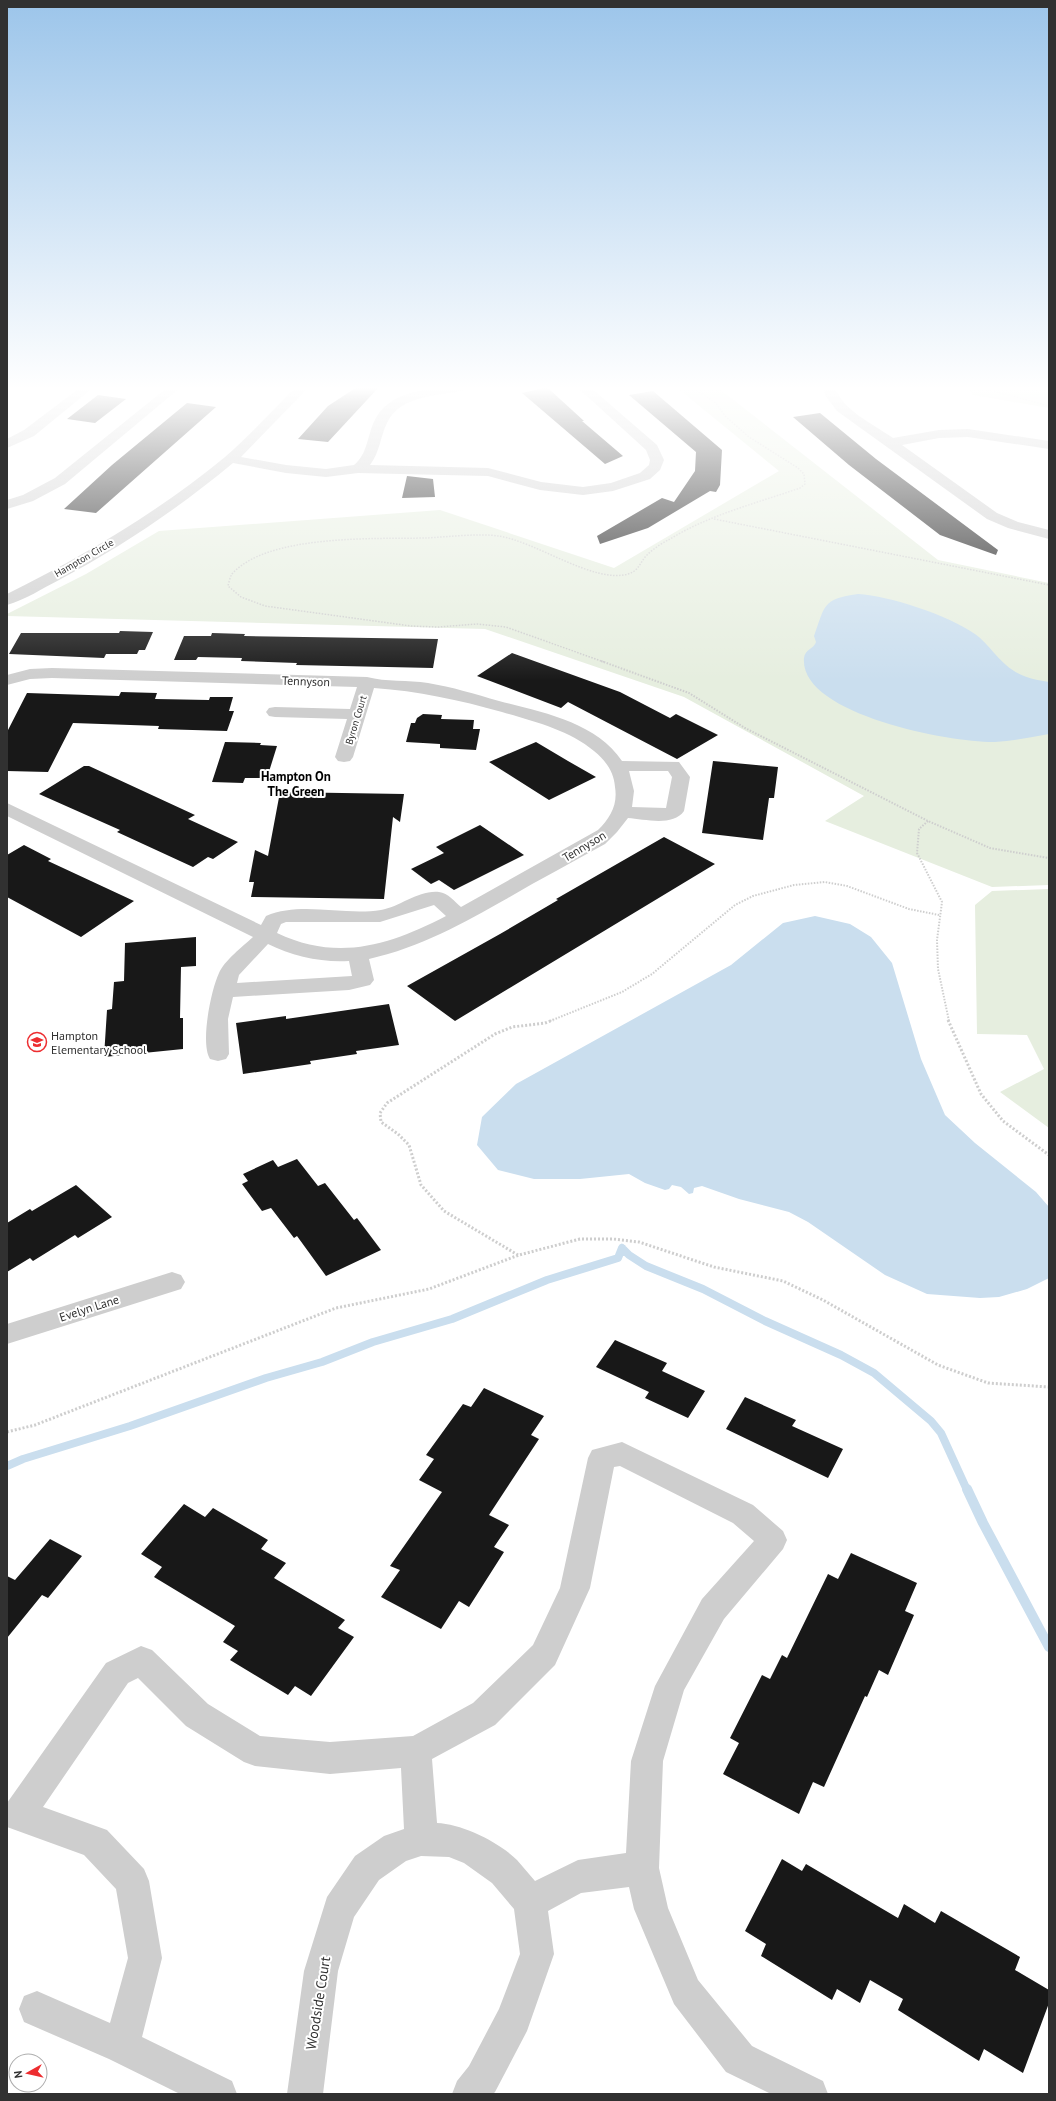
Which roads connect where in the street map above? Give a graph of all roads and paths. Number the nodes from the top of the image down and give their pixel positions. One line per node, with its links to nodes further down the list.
1 (52, 485): 7 (street)
2 (198, 485): 11 (street, Hampton Circle)
3 (536, 485): 4 (street)
4 (619, 485)
5 (804, 485): 8 (path)
6 (948, 485): 9 (street)
7 (7, 506)
8 (713, 519): 10 (path); 20 (path)
9 (1049, 535)
10 (1049, 585)
11 (7, 600)
12 (7, 680): 13 (street, Tennyson)
13 (367, 682): 15 (street, Byron Court); 17 (street, Tennyson)
14 (275, 712): 15 (street)
15 (357, 714): 16 (street, Byron Court)
16 (344, 757)
17 (617, 766): 19 (street, Tennyson); 19 (street)
18 (7, 808): 24 (street, Tennyson)
19 (621, 812): 23 (street, Tennyson)
20 (928, 821): 21 (path); 22 (path)
21 (1049, 858)
22 (939, 915): 28 (path); 29 (path)
23 (460, 916): 24 (street); 25 (street, Tennyson)
24 (266, 935): 25 (street, Tennyson); 26 (street)
25 (358, 954): 26 (street)
26 (225, 991): 27 (street)
27 (218, 1054)
28 (1049, 1155)
29 (519, 1255): 32 (path); 33 (path)
30 (172, 1282): 31 (street, Evelyn Lane)
31 (7, 1334)
32 (1049, 1387)
33 (7, 1432)
34 (416, 1751): 35 (street); 36 (street); 39 (street)
35 (421, 1840): 37 (street, Woodside Court); 41 (street, Woodside Court)
36 (642, 1868): 37 (street); 43 (street)
37 (530, 1902): 42 (street)
38 (36, 2009): 39 (street)
39 (122, 2046): 40 (street)
40 (219, 2094)
41 (305, 2094)
42 (470, 2094)
43 (810, 2094)

